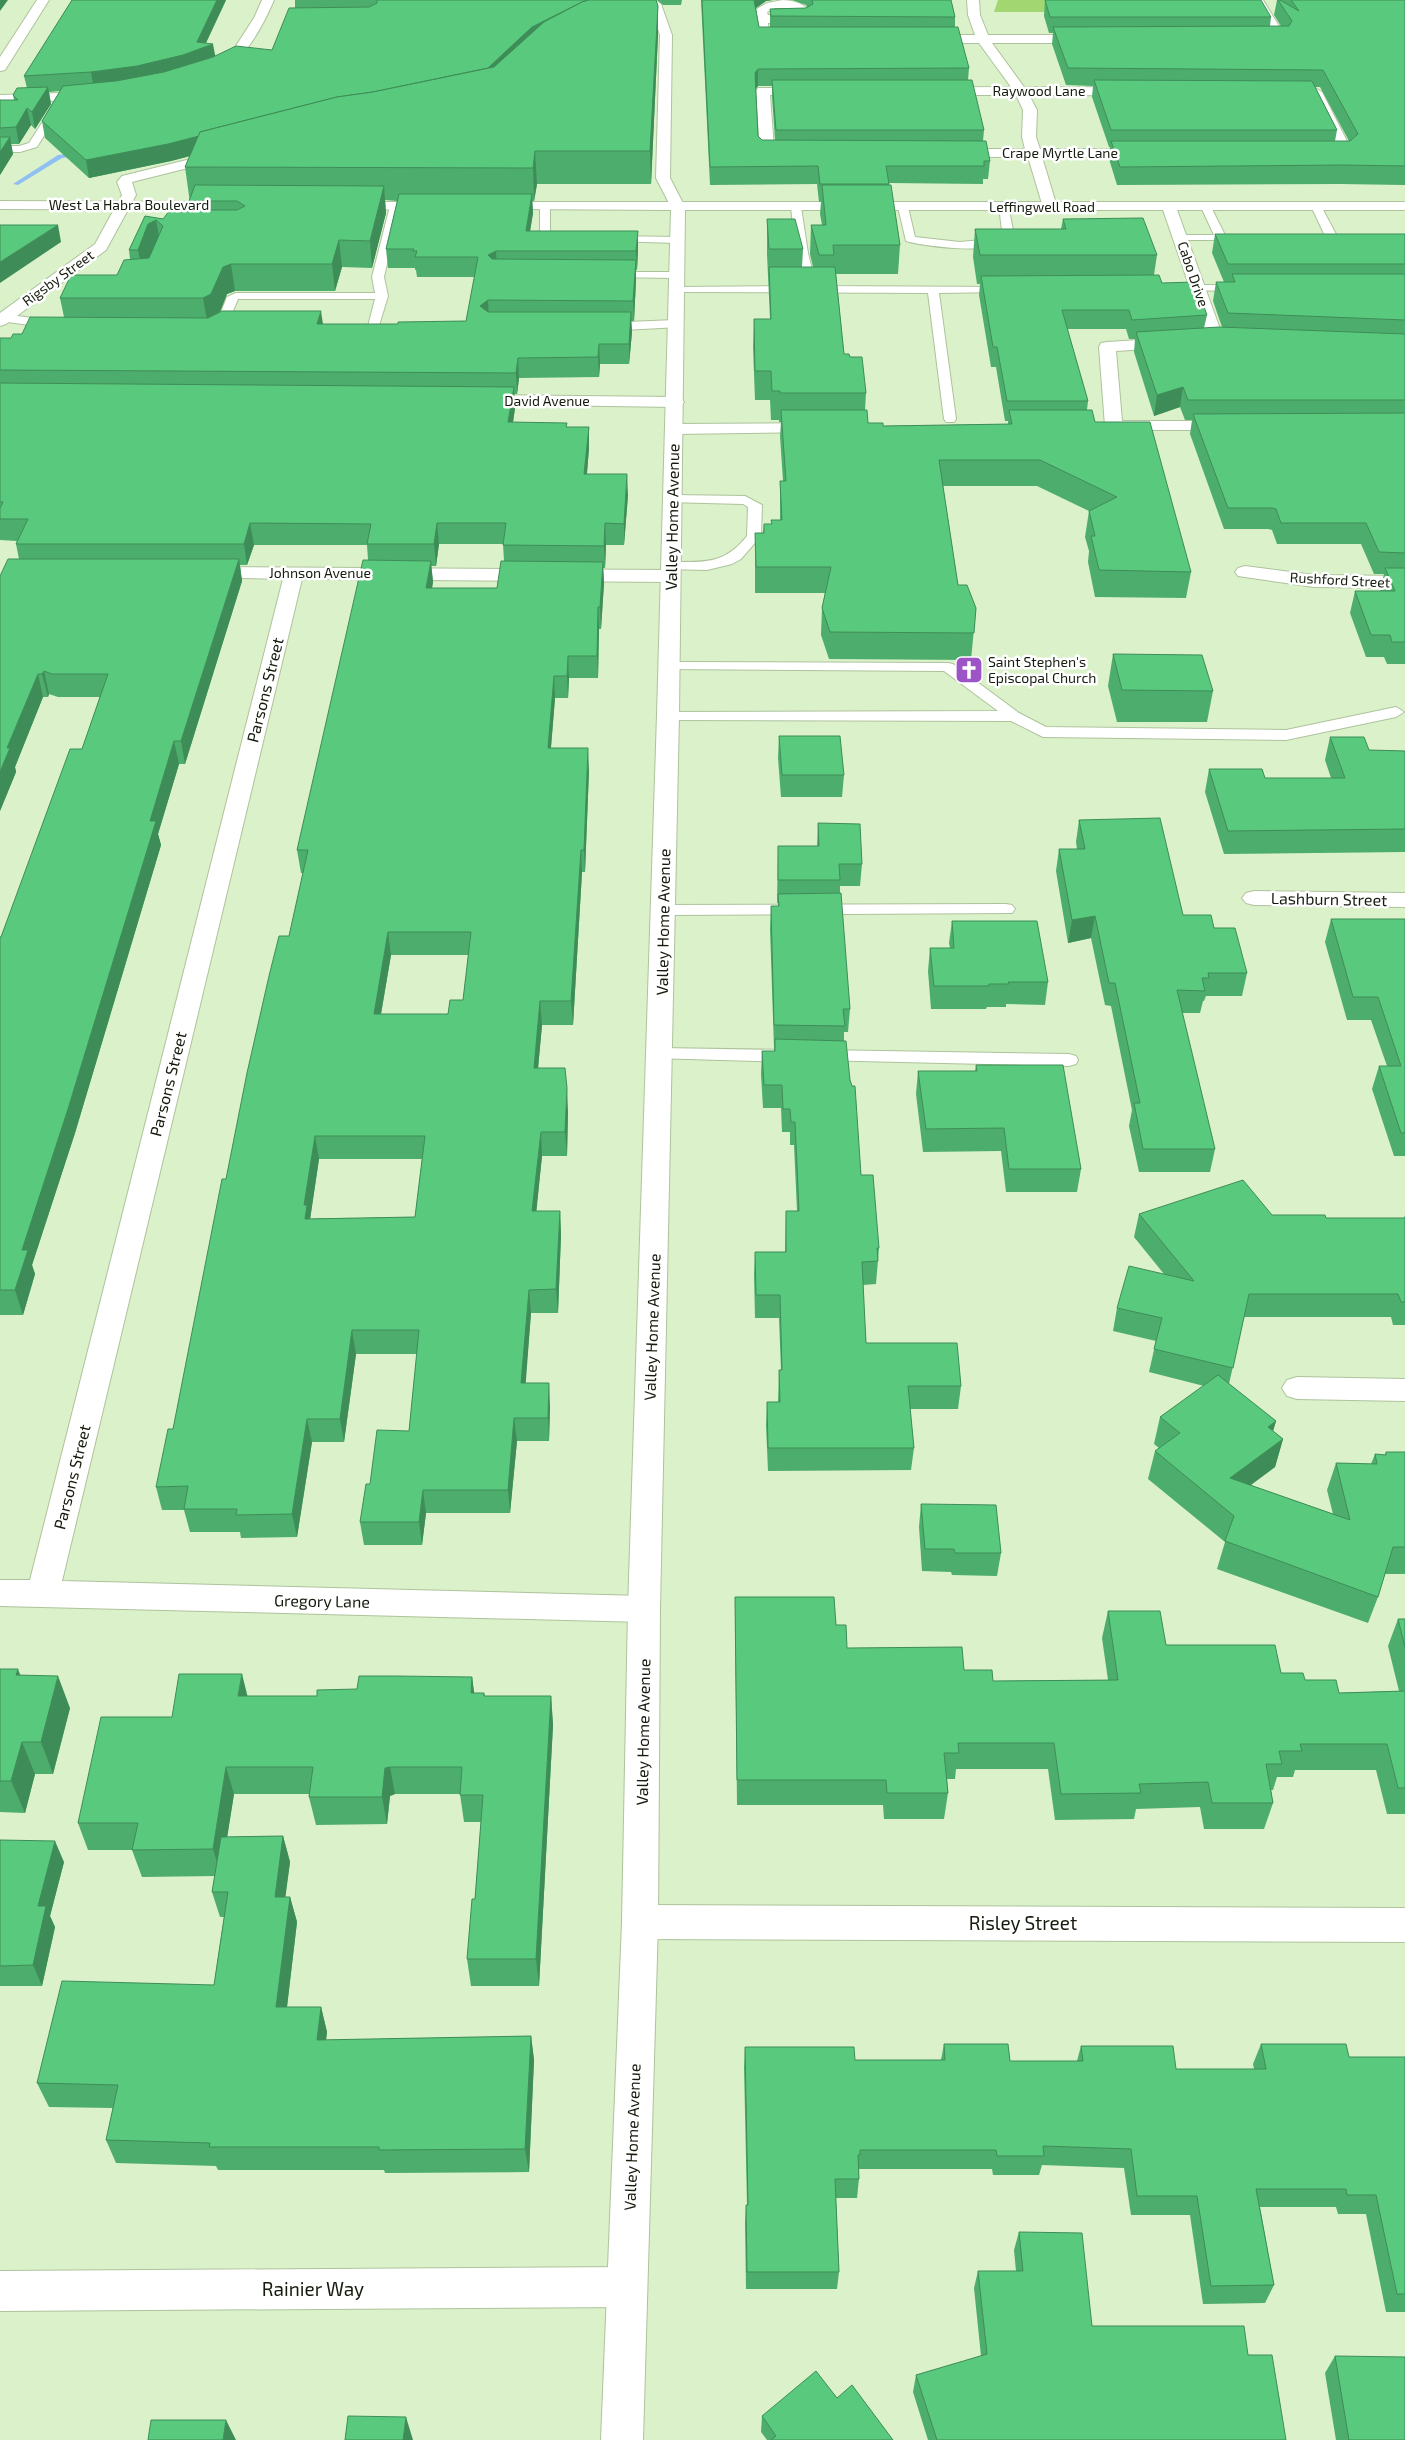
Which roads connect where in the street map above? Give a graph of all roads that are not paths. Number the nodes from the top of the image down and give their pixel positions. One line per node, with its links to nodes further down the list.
1 (43, 0): 14 (street)
2 (268, 0): 6 (street)
3 (973, 0): 11 (street)
4 (1257, 0): 13 (street)
5 (617, 16): 35 (street, Valley Home Avenue)
6 (260, 18): 7 (street); 15 (street)
7 (278, 18)
8 (762, 18): 9 (street)
9 (803, 38)
10 (912, 39): 11 (street)
11 (982, 39): 12 (street); 17 (street)
12 (1102, 39)
13 (1261, 39)
14 (0, 67)
15 (197, 74)
16 (763, 91): 17 (street, Raywood Lane); 24 (street, Crape Myrtle Lane)
17 (1020, 91): 18 (street, Raywood Lane); 24 (street)
18 (1315, 92): 24 (street, Crape Myrtle Lane)
19 (105, 95): 20 (street)
20 (62, 98): 21 (street); 22 (lane)
21 (0, 99)
22 (0, 149)
23 (235, 152): 26 (street)
24 (1034, 153): 38 (street)
25 (0, 205): 26 (street, West La Habra Boulevard)
26 (124, 205): 27 (street, West La Habra Boulevard); 49 (street, Rigsby Street)
27 (245, 206)
28 (335, 206): 29 (street)
29 (395, 206): 30 (street); 59 (lane)
30 (451, 206)
31 (479, 206): 32 (street)
32 (545, 206): 35 (street); 46 (lane)
33 (1316, 206): 34 (street, Leffingwell Road); 40 (street, Leffingwell Road); 45 (lane)
34 (1405, 206)
35 (678, 207): 36 (street, Leffingwell Road); 48 (street, Valley Home Avenue)
36 (796, 207): 41 (street, Leffingwell Road); 58 (lane)
37 (1004, 207): 38 (street, Leffingwell Road); 41 (street, Leffingwell Road); 41 (lane)
38 (1050, 207): 39 (street, Leffingwell Road)
39 (1169, 207): 40 (street, Leffingwell Road); 42 (street, Cabo Drive)
40 (1206, 207): 43 (lane)
41 (903, 208)
42 (1180, 238): 43 (lane); 54 (street, Cabo Drive)
43 (1221, 238): 44 (lane)
44 (1258, 238)
45 (1332, 238)
46 (580, 239)
47 (600, 239): 48 (lane)
48 (678, 240): 52 (street, Valley Home Avenue)
49 (64, 274): 51 (lane); 60 (street, Rigsby Street)
50 (597, 275): 52 (lane)
51 (82, 278)
52 (677, 283): 58 (lane); 61 (street, Valley Home Avenue)
53 (1169, 288): 54 (lane)
54 (1198, 288): 55 (lane); 66 (street, Cabo Drive)
55 (1255, 288)
56 (933, 289): 57 (lane); 58 (lane); 70 (lane)
57 (1022, 289)
58 (811, 290)
59 (382, 296): 62 (lane); 64 (lane)
60 (2, 319): 65 (lane)
61 (675, 324): 63 (lane); 69 (street, Valley Home Avenue)
62 (374, 326)
63 (595, 327)
64 (221, 328)
65 (66, 332)
66 (1216, 340): 67 (street); 72 (street)
67 (1236, 341)
68 (456, 400): 69 (street, David Avenue)
69 (674, 415): 74 (street, David Avenue); 75 (street, Valley Home Avenue)
70 (950, 424)
71 (1094, 426): 72 (street)
72 (1114, 426): 73 (street)
73 (1250, 426)
74 (836, 428)
75 (672, 499): 76 (street, Valley Home Avenue); 76 (lane)
76 (670, 571): 78 (street, Johnson Avenue); 81 (street, Valley Home Avenue)
77 (1245, 572): 80 (street, Rushford Street)
78 (294, 573): 79 (street, Johnson Avenue); 94 (street, Parsons Street)
79 (186, 574)
80 (1405, 582)
81 (670, 666): 83 (street, Valley Home Avenue); 84 (lane)
82 (1396, 712): 84 (lane)
83 (668, 715): 84 (lane); 88 (street, Valley Home Avenue)
84 (1014, 716)
85 (1254, 898): 86 (street, Lashburn Street)
86 (1405, 900)
87 (1006, 908): 88 (lane)
88 (662, 910): 89 (street, Valley Home Avenue)
89 (660, 1054): 90 (lane); 95 (street, Valley Home Avenue)
90 (1068, 1060)
91 (1297, 1388): 92 (street)
92 (1405, 1390)
93 (0, 1594): 94 (street, Gregory Lane)
94 (43, 1594): 95 (street, Gregory Lane)
95 (644, 1609): 96 (street, Valley Home Avenue)
96 (640, 1922): 97 (street, Risley Street); 98 (street, Valley Home Avenue)
97 (1405, 1925)
98 (626, 2287): 99 (street, Rainier Way); 100 (street, Valley Home Avenue)
99 (0, 2291)
100 (622, 2440)

